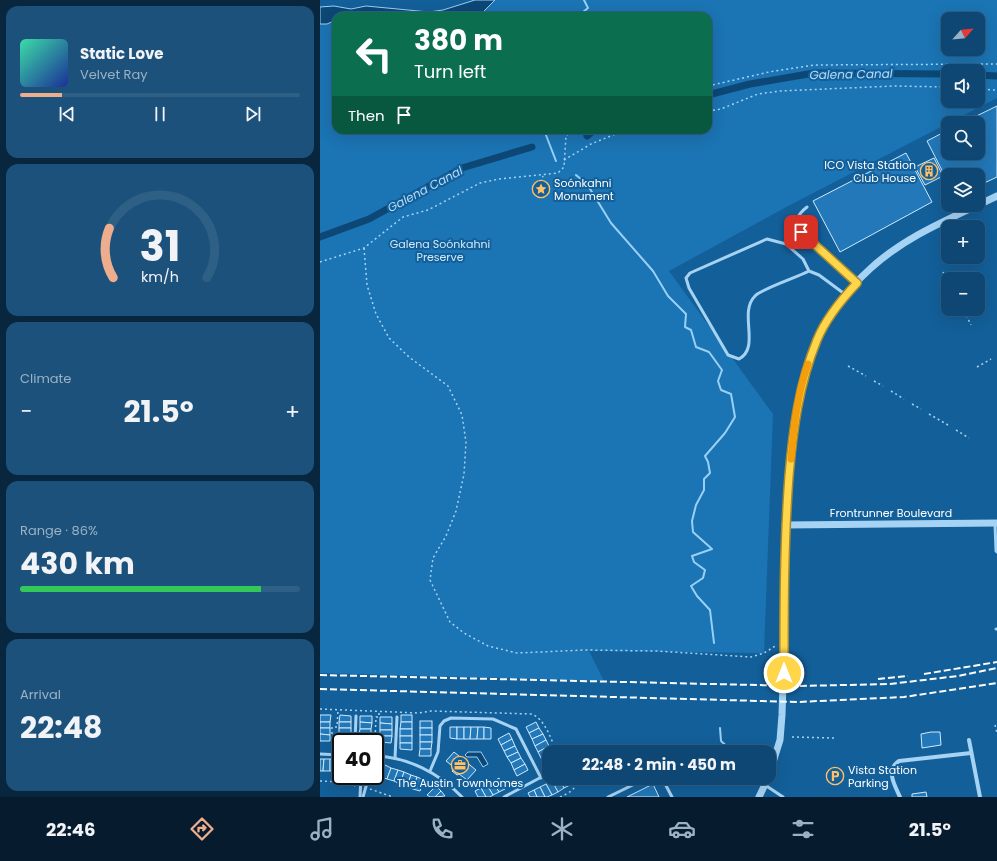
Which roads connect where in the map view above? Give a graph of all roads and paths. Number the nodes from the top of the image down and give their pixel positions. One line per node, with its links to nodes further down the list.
1 (997, 64): 2 (path)
2 (712, 85)
3 (941, 87): 6 (path)
4 (985, 89): 5 (path)
5 (995, 90)
6 (712, 110)
7 (568, 134): 9 (path)
8 (616, 134): 9 (path)
9 (564, 160): 10 (path)
10 (543, 176): 11 (path); 14 (path)
11 (541, 182)
12 (997, 196): 17 (street)
13 (806, 207): 17 (lane)
14 (364, 248): 15 (path); 38 (path)
15 (320, 262)
16 (809, 272): 16 (lane); 18 (lane)
17 (857, 283): 18 (street)
18 (846, 295): 36 (street)
19 (966, 316): 20 (path)
20 (971, 325)
21 (991, 359): 23 (path)
22 (848, 366): 24 (path)
23 (977, 368)
24 (866, 376)
25 (874, 381): 26 (path)
26 (883, 386)
27 (891, 391): 28 (path)
28 (904, 399)
29 (912, 404): 30 (path)
30 (921, 409)
31 (929, 414): 32 (path)
32 (948, 425)
33 (956, 430): 34 (path)
34 (969, 438)
35 (996, 523): 36 (street, Frontrunner Boulevard); 37 (lane)
36 (785, 525): 38 (street)
37 (997, 552)
38 (783, 643): 51 (street)
39 (338, 709): 44 (path)
40 (378, 711): 46 (path)
41 (356, 716): 45 (lane)
42 (397, 717): 56 (lane)
43 (995, 725): 47 (path)
44 (332, 733)
45 (355, 733)
46 (377, 733)
47 (997, 733)
48 (792, 737): 49 (path)
49 (834, 738)
50 (969, 740): 52 (street)
51 (776, 753)
52 (972, 753): 73 (street); 74 (street)
53 (320, 754): 54 (lane)
54 (332, 755)
55 (384, 757): 56 (lane)
56 (395, 758): 57 (lane)
57 (430, 771): 58 (lane); 66 (lane)
58 (541, 778): 67 (lane)
59 (361, 785): 65 (lane)
60 (366, 785): 65 (lane)
61 (576, 785): 68 (path)
62 (633, 785): 69 (lane)
63 (666, 785): 70 (lane)
64 (765, 785): 71 (street); 72 (lane)
65 (361, 797)
66 (462, 797)
67 (504, 797)
68 (560, 797)
69 (608, 797)
70 (672, 797)
71 (760, 797)
72 (784, 797)
73 (900, 797)
74 (980, 797)

